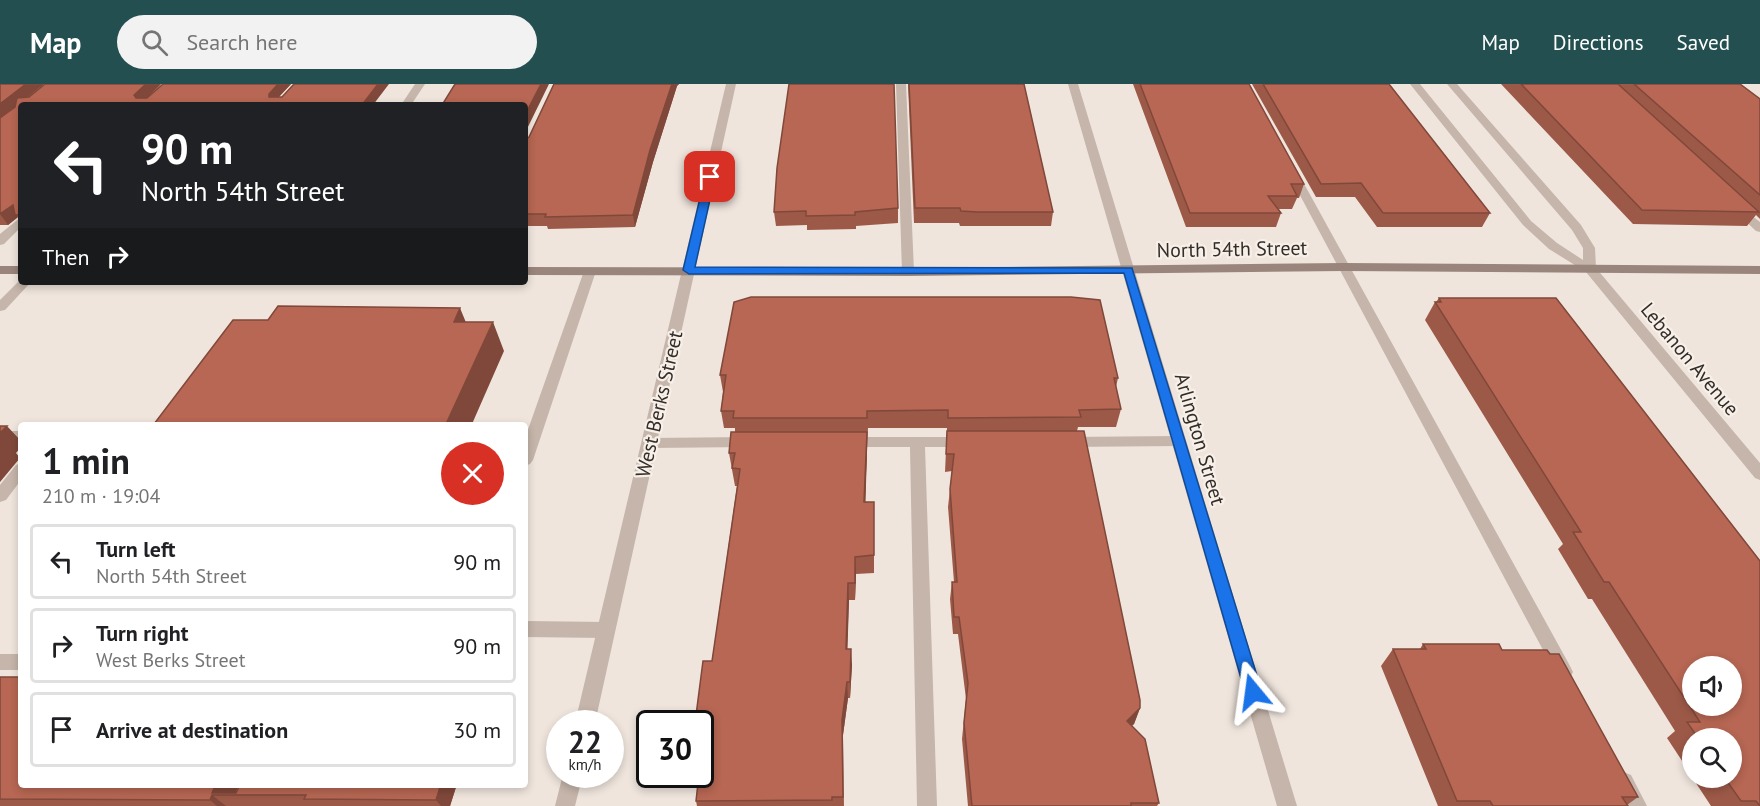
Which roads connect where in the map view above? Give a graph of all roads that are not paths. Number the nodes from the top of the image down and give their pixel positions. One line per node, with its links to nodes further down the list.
1 (420, 84): 7 (street)
2 (731, 84): 17 (street, West Berks Street)
3 (901, 84): 22 (street)
4 (1073, 84): 18 (street, Arlington Street)
5 (1414, 84): 14 (street, Lebanon Avenue)
6 (1452, 84): 14 (street, Lebanon Avenue)
7 (408, 102)
8 (1284, 155): 13 (street)
9 (1725, 196): 11 (street)
10 (18, 224): 12 (street)
11 (1760, 228)
12 (0, 241)
13 (1344, 267): 14 (street, North 54th Street); 18 (street, North 54th Street); 42 (street)
14 (1590, 269): 19 (street, North 54th Street); 36 (street, Lebanon Avenue)
15 (0, 270): 16 (street)
16 (18, 270)
17 (689, 270): 21 (street, North 54th Street); 22 (street, North 54th Street); 28 (street, West Berks Street)
18 (1128, 270): 22 (street, North 54th Street); 27 (street, Arlington Street)
19 (1760, 270)
20 (528, 271): 21 (street, North 54th Street)
21 (590, 271): 34 (street)
22 (908, 272)
23 (22, 285): 24 (street)
24 (0, 307)
25 (0, 436): 26 (street)
26 (18, 436)
27 (1179, 441): 33 (street); 48 (street, Arlington Street)
28 (650, 442): 29 (street); 39 (street, West Berks Street)
29 (766, 442)
30 (836, 442): 31 (street)
31 (917, 442): 32 (street); 47 (street)
32 (976, 442)
33 (1048, 442)
34 (528, 451)
35 (18, 473): 37 (street)
36 (1760, 474)
37 (0, 496)
38 (528, 629): 39 (street)
39 (606, 630): 43 (street, West Berks Street)
40 (0, 662): 41 (street)
41 (18, 662)
42 (1569, 682)
43 (588, 710)
44 (1615, 765): 49 (street)
45 (570, 788): 46 (street)
46 (565, 806)
47 (927, 806)
48 (1287, 806)
49 (1637, 806)

